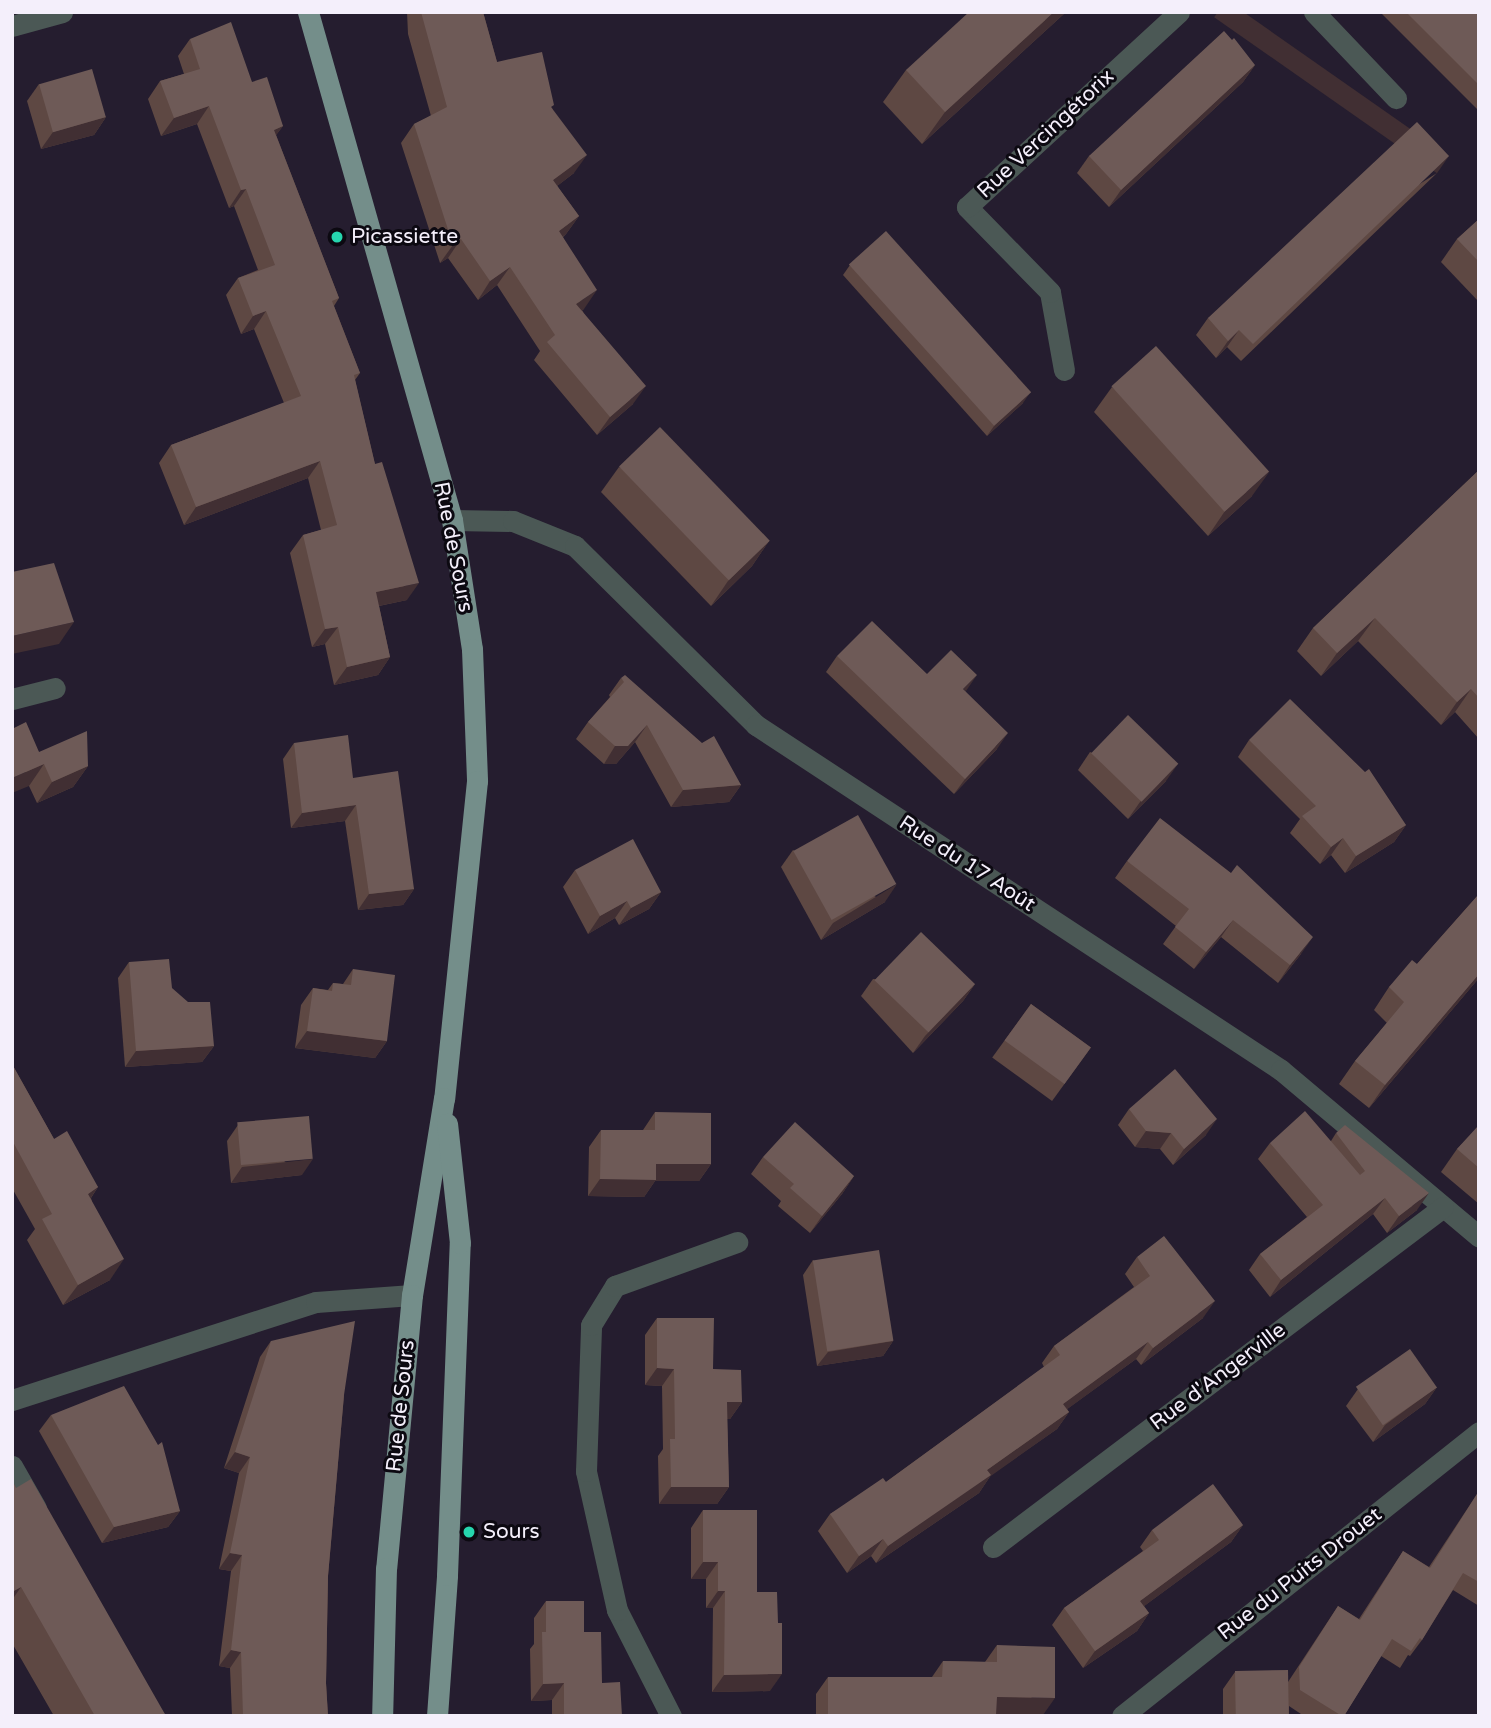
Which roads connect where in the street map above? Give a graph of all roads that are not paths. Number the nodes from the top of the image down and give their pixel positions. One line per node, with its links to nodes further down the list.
1 (62, 12): 5 (street)
2 (309, 12): 8 (main road, Rue de Sours)
3 (1179, 12): 7 (street, Rue Vercingétorix)
4 (1314, 12): 6 (street)
5 (12, 26)
6 (1396, 99)
7 (1064, 370)
8 (452, 520): 11 (main road, Rue de Sours); 12 (street, Rue du 17 Août)
9 (55, 688): 10 (street)
10 (12, 699)
11 (444, 1098): 15 (main road, Rue de Sours); 22 (main road, Rue de Sours)
12 (1443, 1206): 13 (street, Rue du 17 Août); 20 (street, Rue d'Angerville)
13 (1479, 1237)
14 (737, 1242): 23 (street)
15 (412, 1296): 16 (street); 21 (main road, Rue de Sours)
16 (12, 1400)
17 (1479, 1432): 24 (street, Rue du Puits Drouet)
18 (12, 1466): 19 (street)
19 (47, 1526)
20 (993, 1547)
21 (382, 1716)
22 (437, 1716)
23 (671, 1716)
24 (1122, 1716)

